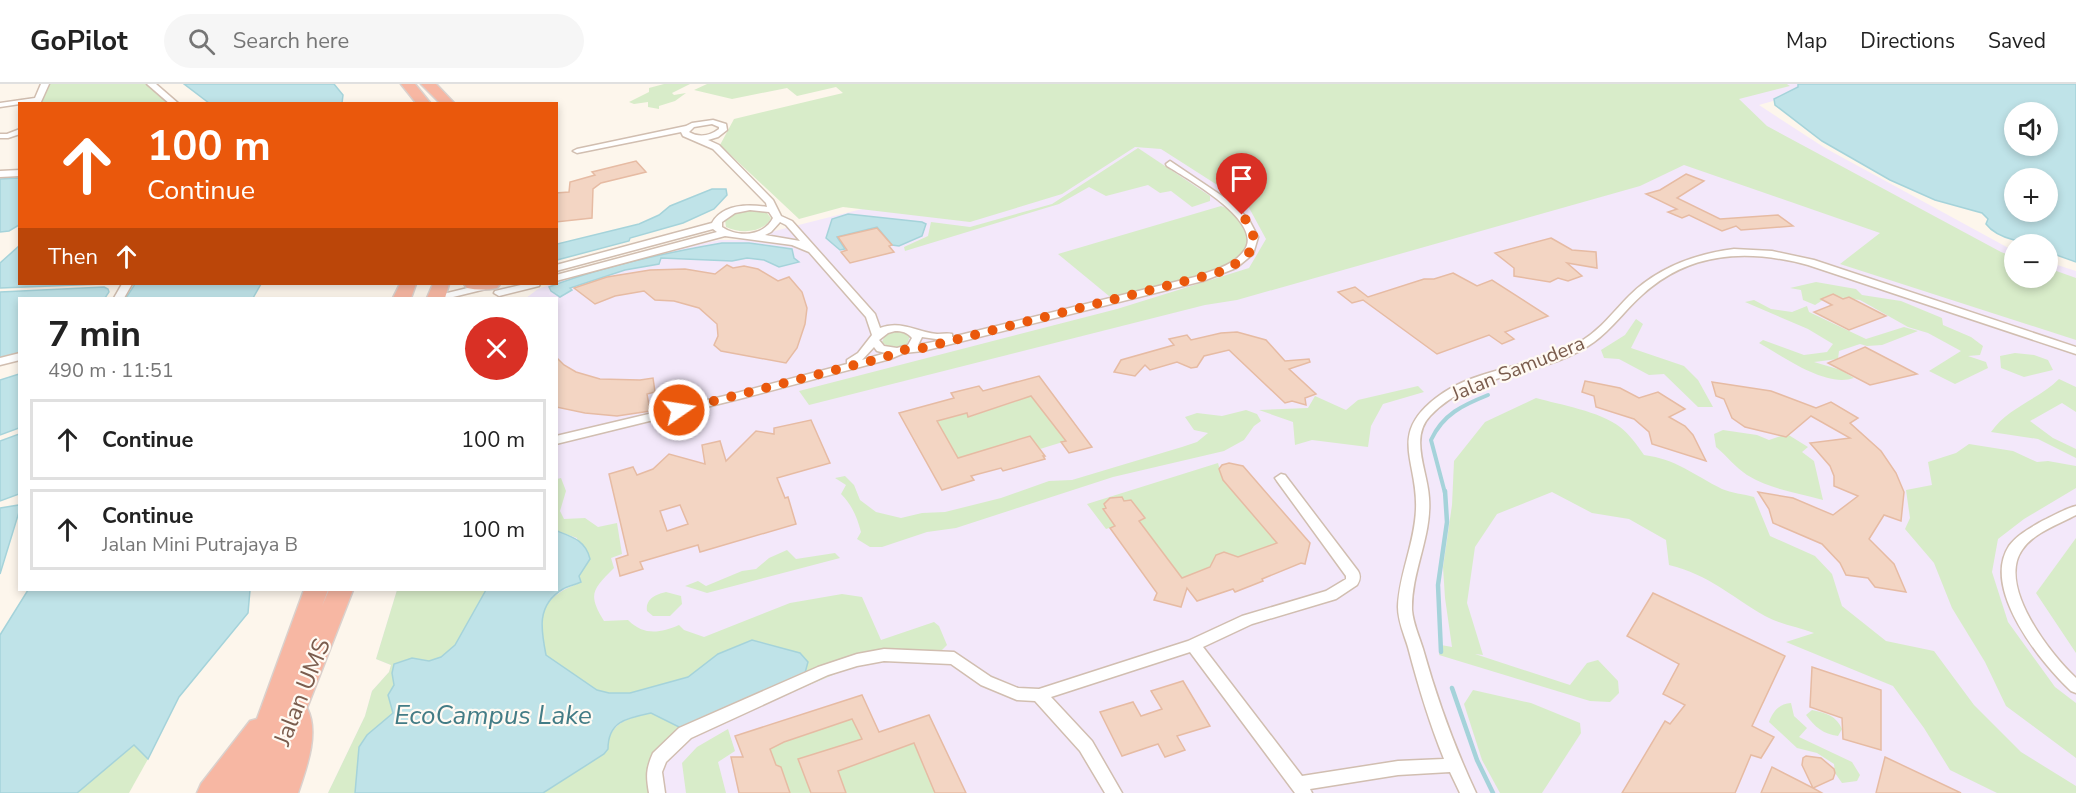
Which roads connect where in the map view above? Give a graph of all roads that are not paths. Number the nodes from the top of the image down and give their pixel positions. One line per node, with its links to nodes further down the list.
1 (45, 84): 5 (street)
2 (152, 84): 6 (street)
3 (408, 84): 7 (highway)
4 (428, 84): 8 (highway)
5 (37, 102)
6 (173, 102)
7 (423, 102)
8 (447, 102)
9 (18, 104): 10 (street)
10 (0, 105)
11 (18, 129): 14 (street)
12 (687, 131): 13 (street); 15 (street); 17 (street)
13 (718, 134): 15 (street); 16 (street)
14 (1, 135)
15 (698, 138): 16 (street)
16 (716, 147): 21 (street)
17 (577, 151)
18 (1170, 164): 37 (street)
19 (18, 173): 20 (street)
20 (0, 174)
21 (750, 192): 22 (street); 23 (street)
22 (731, 211): 23 (street); 24 (street)
23 (775, 214): 26 (street); 27 (street)
24 (716, 225): 25 (street); 28 (street)
25 (724, 233): 26 (street); 29 (street)
26 (745, 236): 27 (street)
27 (815, 253): 34 (street)
28 (558, 267)
29 (558, 277)
30 (476, 285): 32 (highway)
31 (528, 285): 32 (street)
32 (492, 290): 33 (street)
33 (444, 297)
34 (871, 316): 35 (street); 38 (street)
35 (901, 328): 36 (street); 38 (street)
36 (914, 332): 37 (street); 39 (street)
37 (973, 335): 39 (street)
38 (876, 337): 39 (street); 43 (street)
39 (902, 350): 43 (street)
40 (2076, 351): 53 (street, Jalan Samudera)
41 (18, 357): 42 (street)
42 (0, 362)
43 (833, 370): 44 (street)
44 (558, 440)
45 (1281, 478): 49 (street)
46 (2076, 510): 50 (street)
47 (316, 591): 52 (highway, Jalan UMS)
48 (341, 591): 52 (highway, Jalan UMS)
49 (1193, 645): 51 (street); 54 (street)
50 (2076, 687)
51 (1039, 695): 59 (street); 60 (street)
52 (286, 708): 55 (highway); 56 (highway, Jalan UMS); 57 (highway, Jalan UMS); 58 (highway)
53 (1453, 765): 54 (street); 61 (street, Jalan Samudera)
54 (1301, 788)
55 (211, 793)
56 (239, 793)
57 (260, 793)
58 (284, 793)
59 (657, 793)
60 (1114, 793)
61 (1468, 793)

